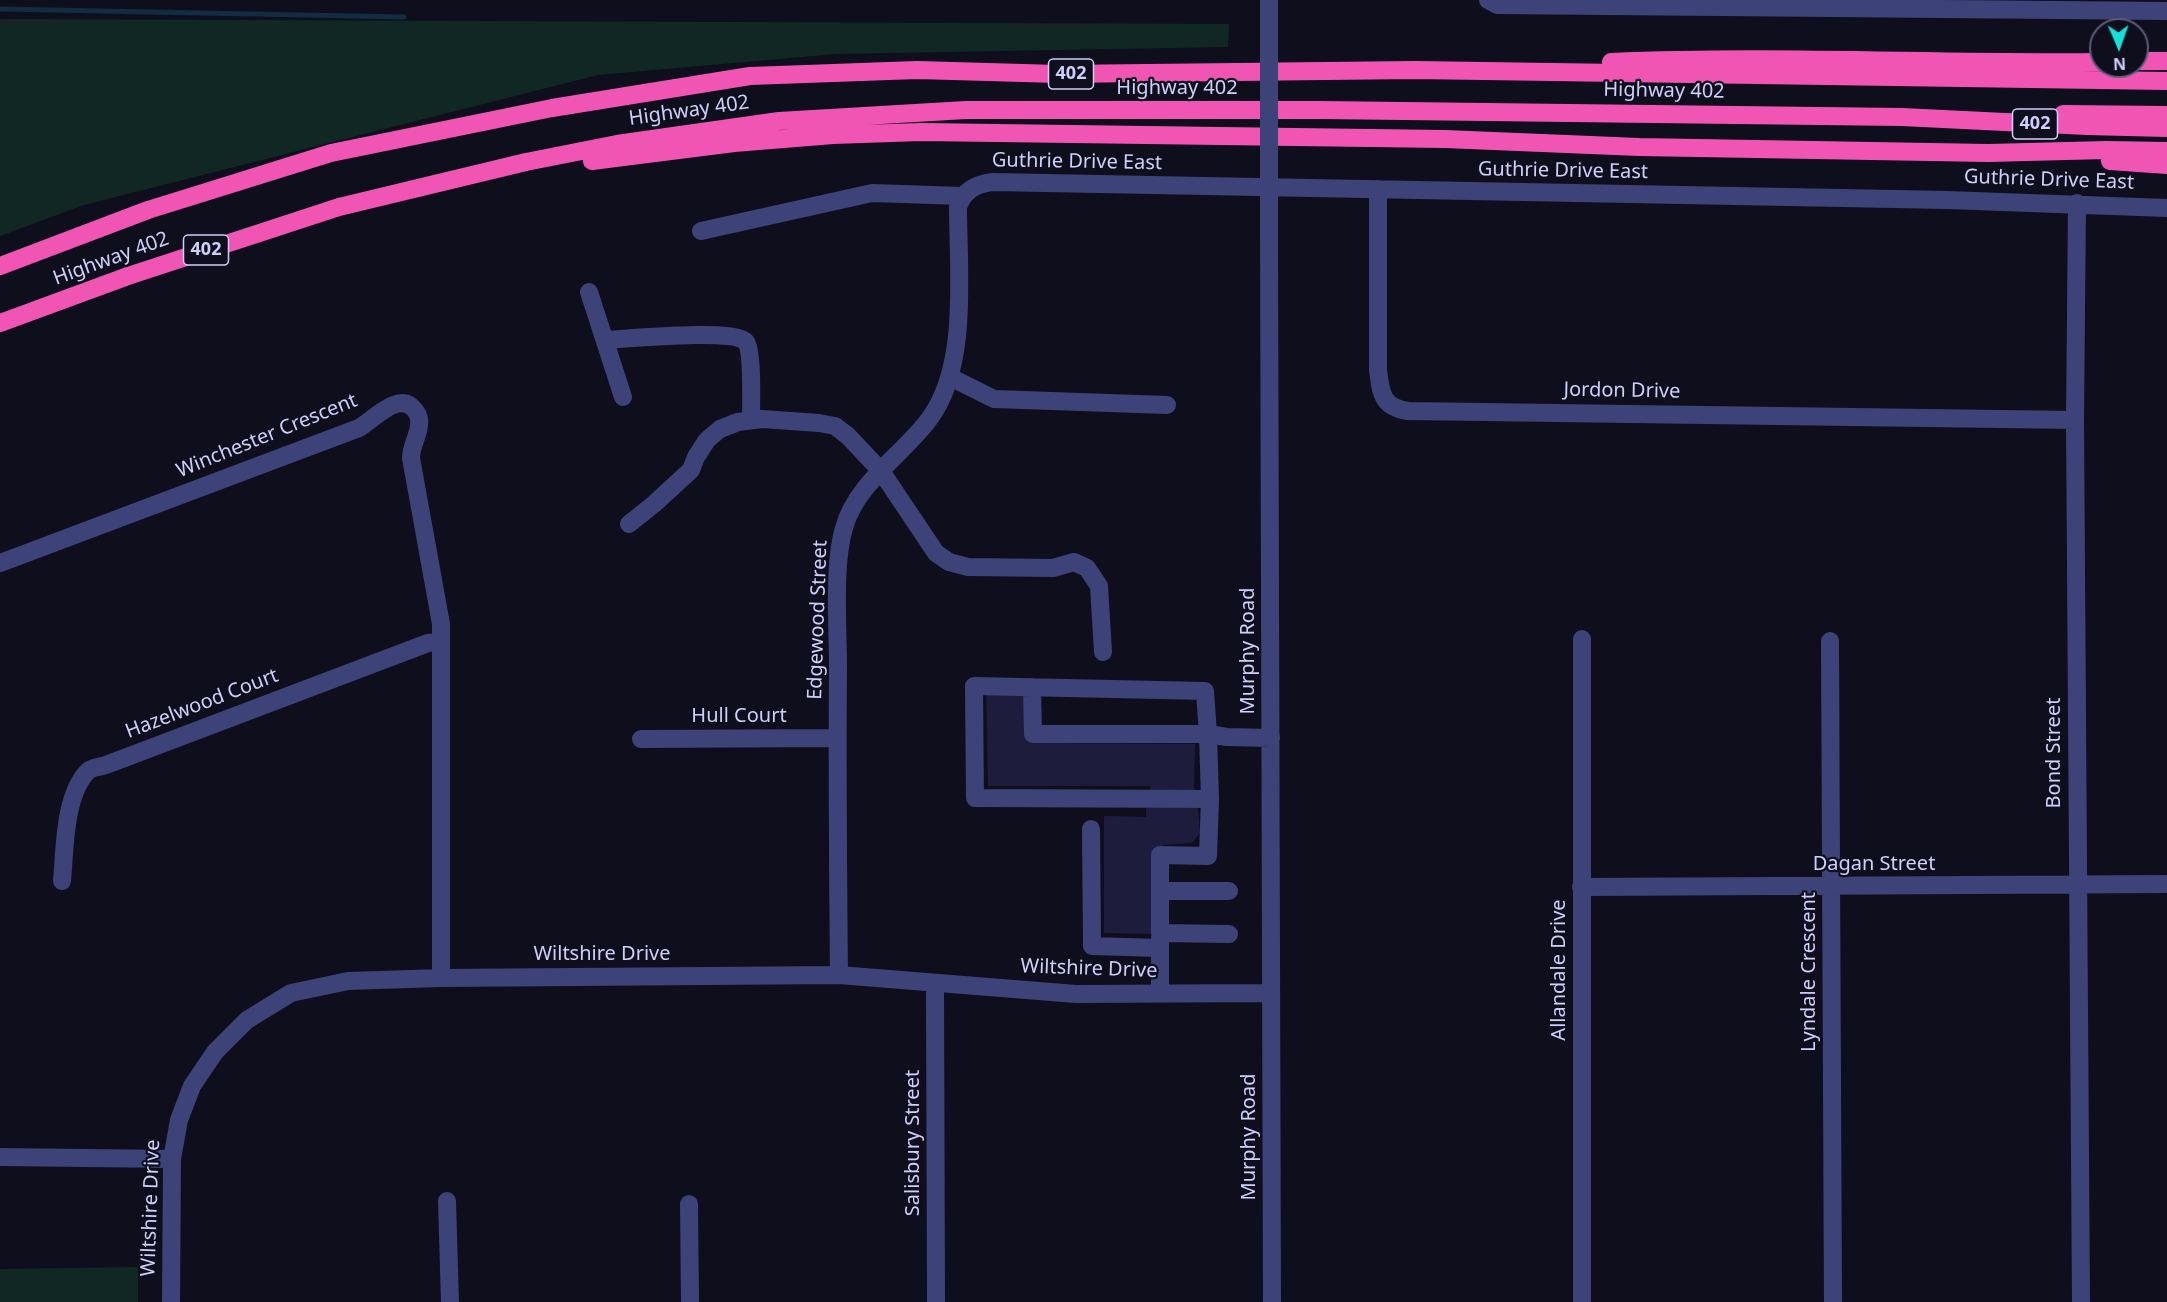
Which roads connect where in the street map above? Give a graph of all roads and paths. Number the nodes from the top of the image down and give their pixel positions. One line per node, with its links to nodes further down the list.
1 (1488, 0): 2 (street)
2 (2050, 4): 4 (street)
3 (1269, 8): 41 (street, Murphy Road, bridge)
4 (2167, 11)
5 (2149, 61): 6 (highway)
6 (2167, 61)
7 (2089, 62): 8 (highway)
8 (1415, 70): 9 (highway, Highway 402 / 402); 22 (highway, Highway 402 / 402)
9 (2167, 81)
10 (2167, 115): 11 (highway)
11 (1902, 117): 12 (highway, Highway 402 / 402); 16 (highway, Highway 402 / 402)
12 (2167, 128)
13 (2167, 151): 14 (highway)
14 (1988, 153): 15 (highway); 16 (highway)
15 (2167, 165)
16 (416, 187): 24 (highway, Highway 402 / 402)
17 (1378, 189): 18 (street, Guthrie Drive East); 19 (street, Guthrie Drive East); 30 (street, Jordon Drive)
18 (963, 196): 21 (street); 26 (street, Edgewood Street)
19 (2077, 203): 20 (street, Guthrie Drive East); 30 (street, Bond Street)
20 (2167, 208)
21 (701, 231)
22 (0, 266)
23 (588, 292): 25 (street)
24 (0, 323)
25 (605, 340): 27 (street); 29 (street)
26 (950, 377): 28 (street); 31 (street, Edgewood Street)
27 (622, 398)
28 (1167, 405)
29 (751, 420): 31 (street); 32 (street)
30 (2075, 420): 47 (street, Bond Street)
31 (881, 471): 37 (street); 40 (street, Edgewood Street)
32 (629, 524)
33 (0, 563): 36 (street, Winchester Crescent)
34 (1582, 639): 48 (street, Allandale Drive)
35 (1830, 641): 49 (street, Lyndale Crescent)
36 (441, 642): 45 (street, Hazelwood Court); 55 (street, Winchester Crescent)
37 (1102, 652)
38 (1032, 687): 39 (street); 39 (street); 43 (street)
39 (1208, 734): 41 (street); 43 (street)
40 (837, 738): 42 (street, Hull Court); 54 (street, Edgewood Street)
41 (1271, 738): 58 (street, Murphy Road)
42 (641, 740)
43 (1210, 799): 50 (street)
44 (1091, 829): 53 (street)
45 (62, 881)
46 (2167, 884): 47 (street, Dagan Street)
47 (2078, 885): 49 (street, Dagan Street); 70 (street, Bond Street)
48 (1581, 887): 49 (street, Dagan Street); 68 (street, Allandale Drive)
49 (1831, 887): 69 (street, Lyndale Crescent)
50 (1160, 891): 51 (street); 53 (street)
51 (1229, 891)
52 (1229, 934): 53 (street)
53 (1160, 940): 57 (street)
54 (839, 975): 55 (street, Wiltshire Drive); 56 (street, Wiltshire Drive)
55 (441, 978): 60 (street, Wiltshire Drive)
56 (935, 983): 57 (street, Wiltshire Drive); 66 (street, Salisbury Street)
57 (1160, 993): 58 (street, Wiltshire Drive)
58 (1272, 993): 67 (street, Murphy Road)
59 (0, 1157): 60 (street)
60 (172, 1159): 63 (street, Wiltshire Drive)
61 (447, 1201): 64 (street)
62 (688, 1203): 65 (street)
63 (171, 1302)
64 (450, 1302)
65 (690, 1302)
66 (936, 1302)
67 (1272, 1302)
68 (1582, 1302)
69 (1833, 1302)
70 (2081, 1302)

